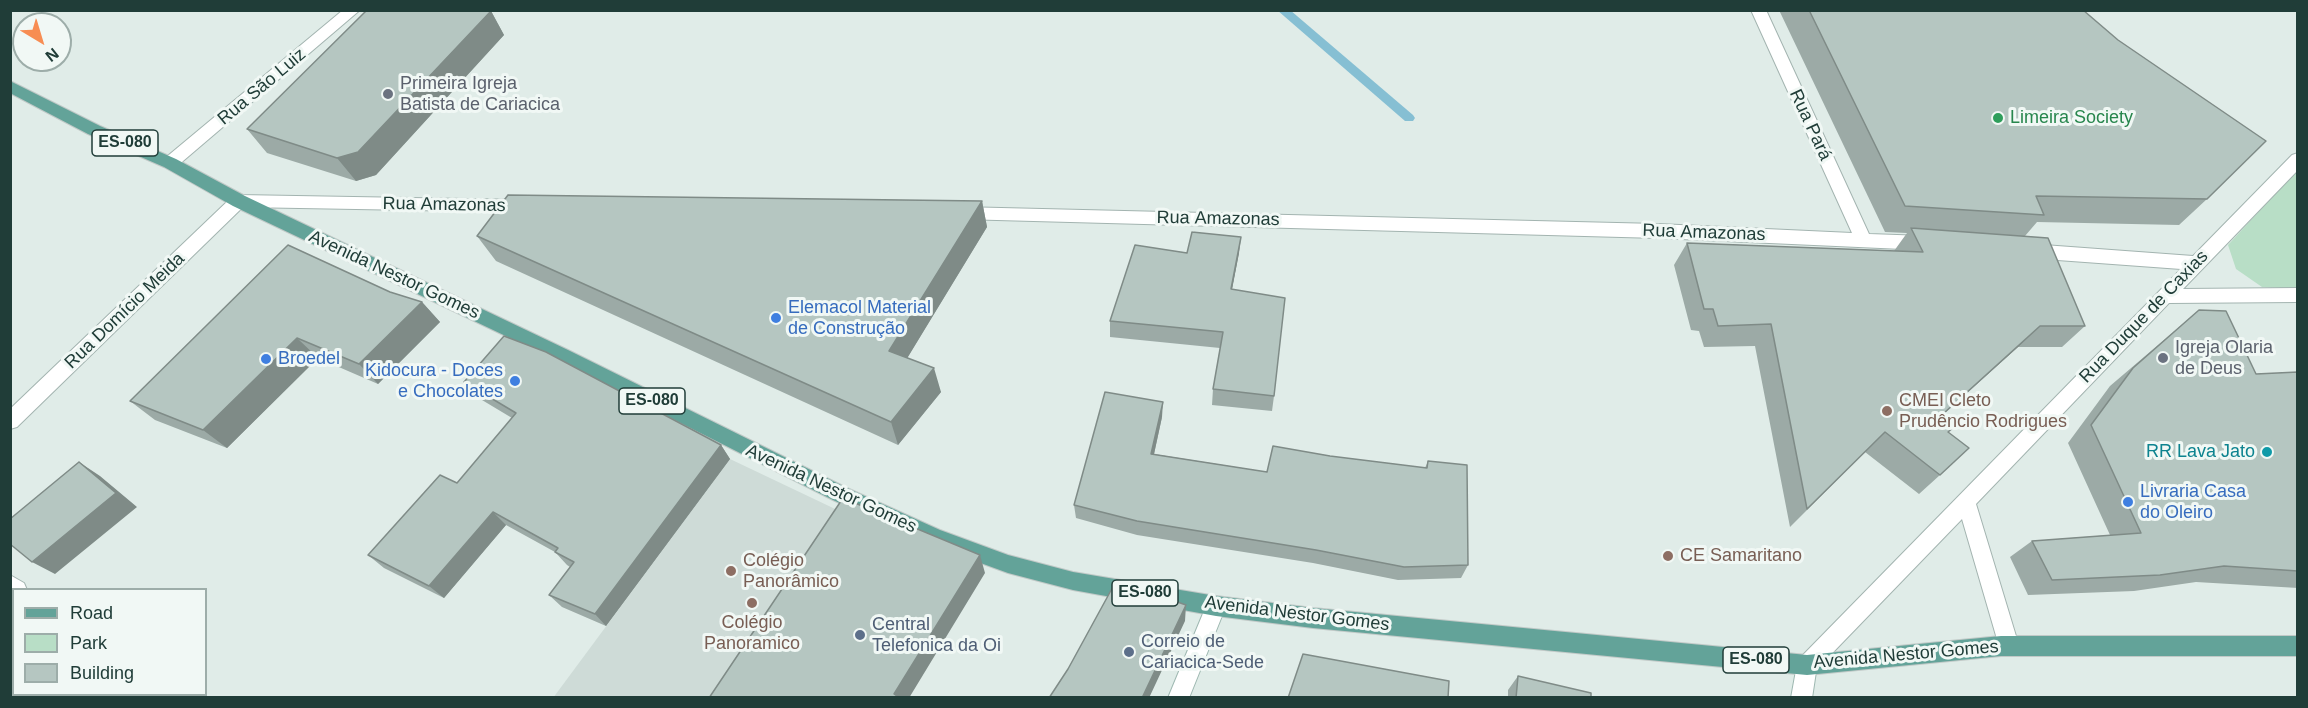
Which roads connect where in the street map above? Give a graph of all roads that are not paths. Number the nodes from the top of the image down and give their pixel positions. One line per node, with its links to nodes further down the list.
1 (353, 10): 5 (street, Rua São Luiz)
2 (1758, 10): 9 (street, Rua Pará)
3 (10, 86): 5 (main road, Avenida Nestor Gomes / ES-080)
4 (2298, 159): 12 (street, Rua Duque de Caxias)
5 (170, 163): 6 (main road, Avenida Nestor Gomes / ES-080)
6 (239, 201): 7 (street, Rua Amazonas); 15 (street, Rua Domício Meida); 17 (main road, Avenida Nestor Gomes / ES-080)
7 (545, 206)
8 (947, 213): 9 (street, Rua Amazonas)
9 (1863, 239): 10 (street, Rua Amazonas)
10 (1946, 245)
11 (2018, 250): 12 (street)
12 (2196, 263): 14 (street, Rua Duque de Caxias)
13 (2298, 295): 14 (street)
14 (2164, 296): 16 (street, Rua Duque de Caxias)
15 (10, 421)
16 (1966, 501): 18 (street); 20 (street, Rua Duque de Caxias)
17 (1216, 606): 20 (main road, Avenida Nestor Gomes / ES-080); 21 (street)
18 (2009, 646): 19 (main road, Avenida Nestor Gomes / ES-080); 20 (main road, Avenida Nestor Gomes / ES-080)
19 (2298, 646)
20 (1807, 665): 22 (street)
21 (1178, 698)
22 (1801, 698)

